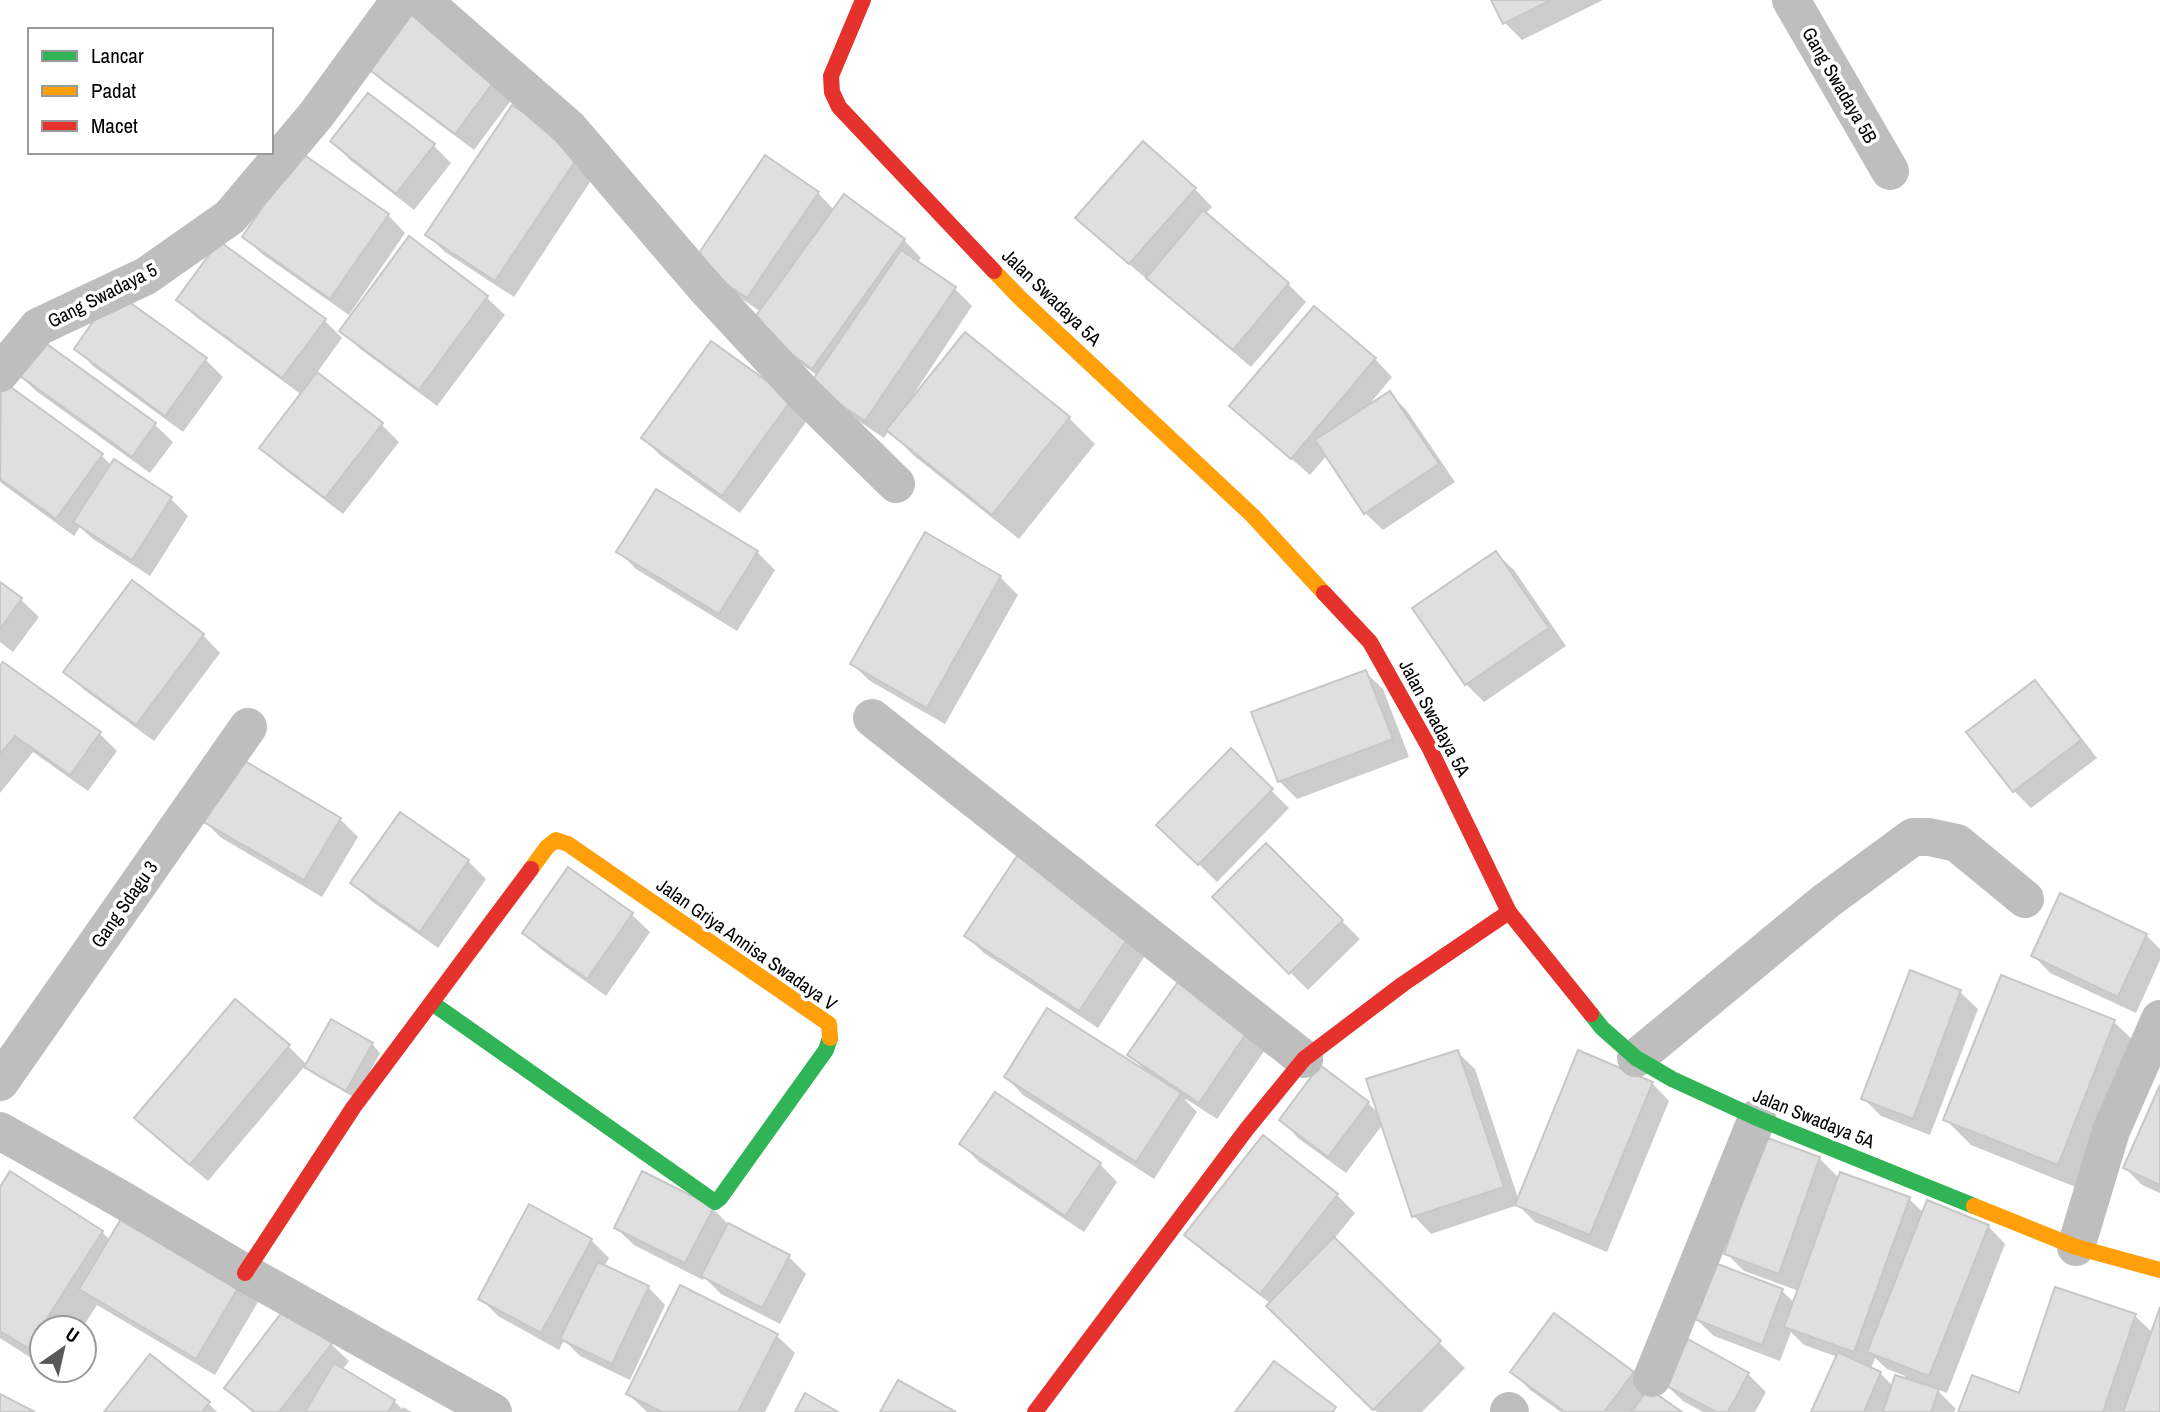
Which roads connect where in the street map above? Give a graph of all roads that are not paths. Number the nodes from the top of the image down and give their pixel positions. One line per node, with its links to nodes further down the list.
1 (400, 0): 6 (street, Gang Swadaya 5)
2 (422, 0): 7 (street)
3 (863, 0): 11 (street, Jalan Swadaya 5A)
4 (1791, 0): 5 (street, Gang Swadaya 5B)
5 (1890, 171)
6 (0, 373)
7 (896, 484)
8 (872, 718): 15 (street)
9 (248, 727): 16 (street, Gang Sdagu 3)
10 (2025, 899): 14 (street)
11 (1509, 912): 14 (street, Jalan Swadaya 5A); 15 (street)
12 (432, 1003): 12 (street, Jalan Griya Annisa Swadaya V); 21 (street, Jalan Griya Annisa Swadaya V)
13 (2160, 1019): 19 (street)
14 (1636, 1058): 17 (street, Jalan Swadaya 5A)
15 (1304, 1059): 24 (street)
16 (0, 1082)
17 (1756, 1118): 19 (street, Jalan Swadaya 5A); 22 (street)
18 (0, 1131): 21 (street)
19 (2076, 1247): 20 (street, Jalan Swadaya 5A)
20 (2160, 1270)
21 (245, 1273): 23 (street)
22 (1652, 1378)
23 (493, 1412)
24 (1035, 1412)

